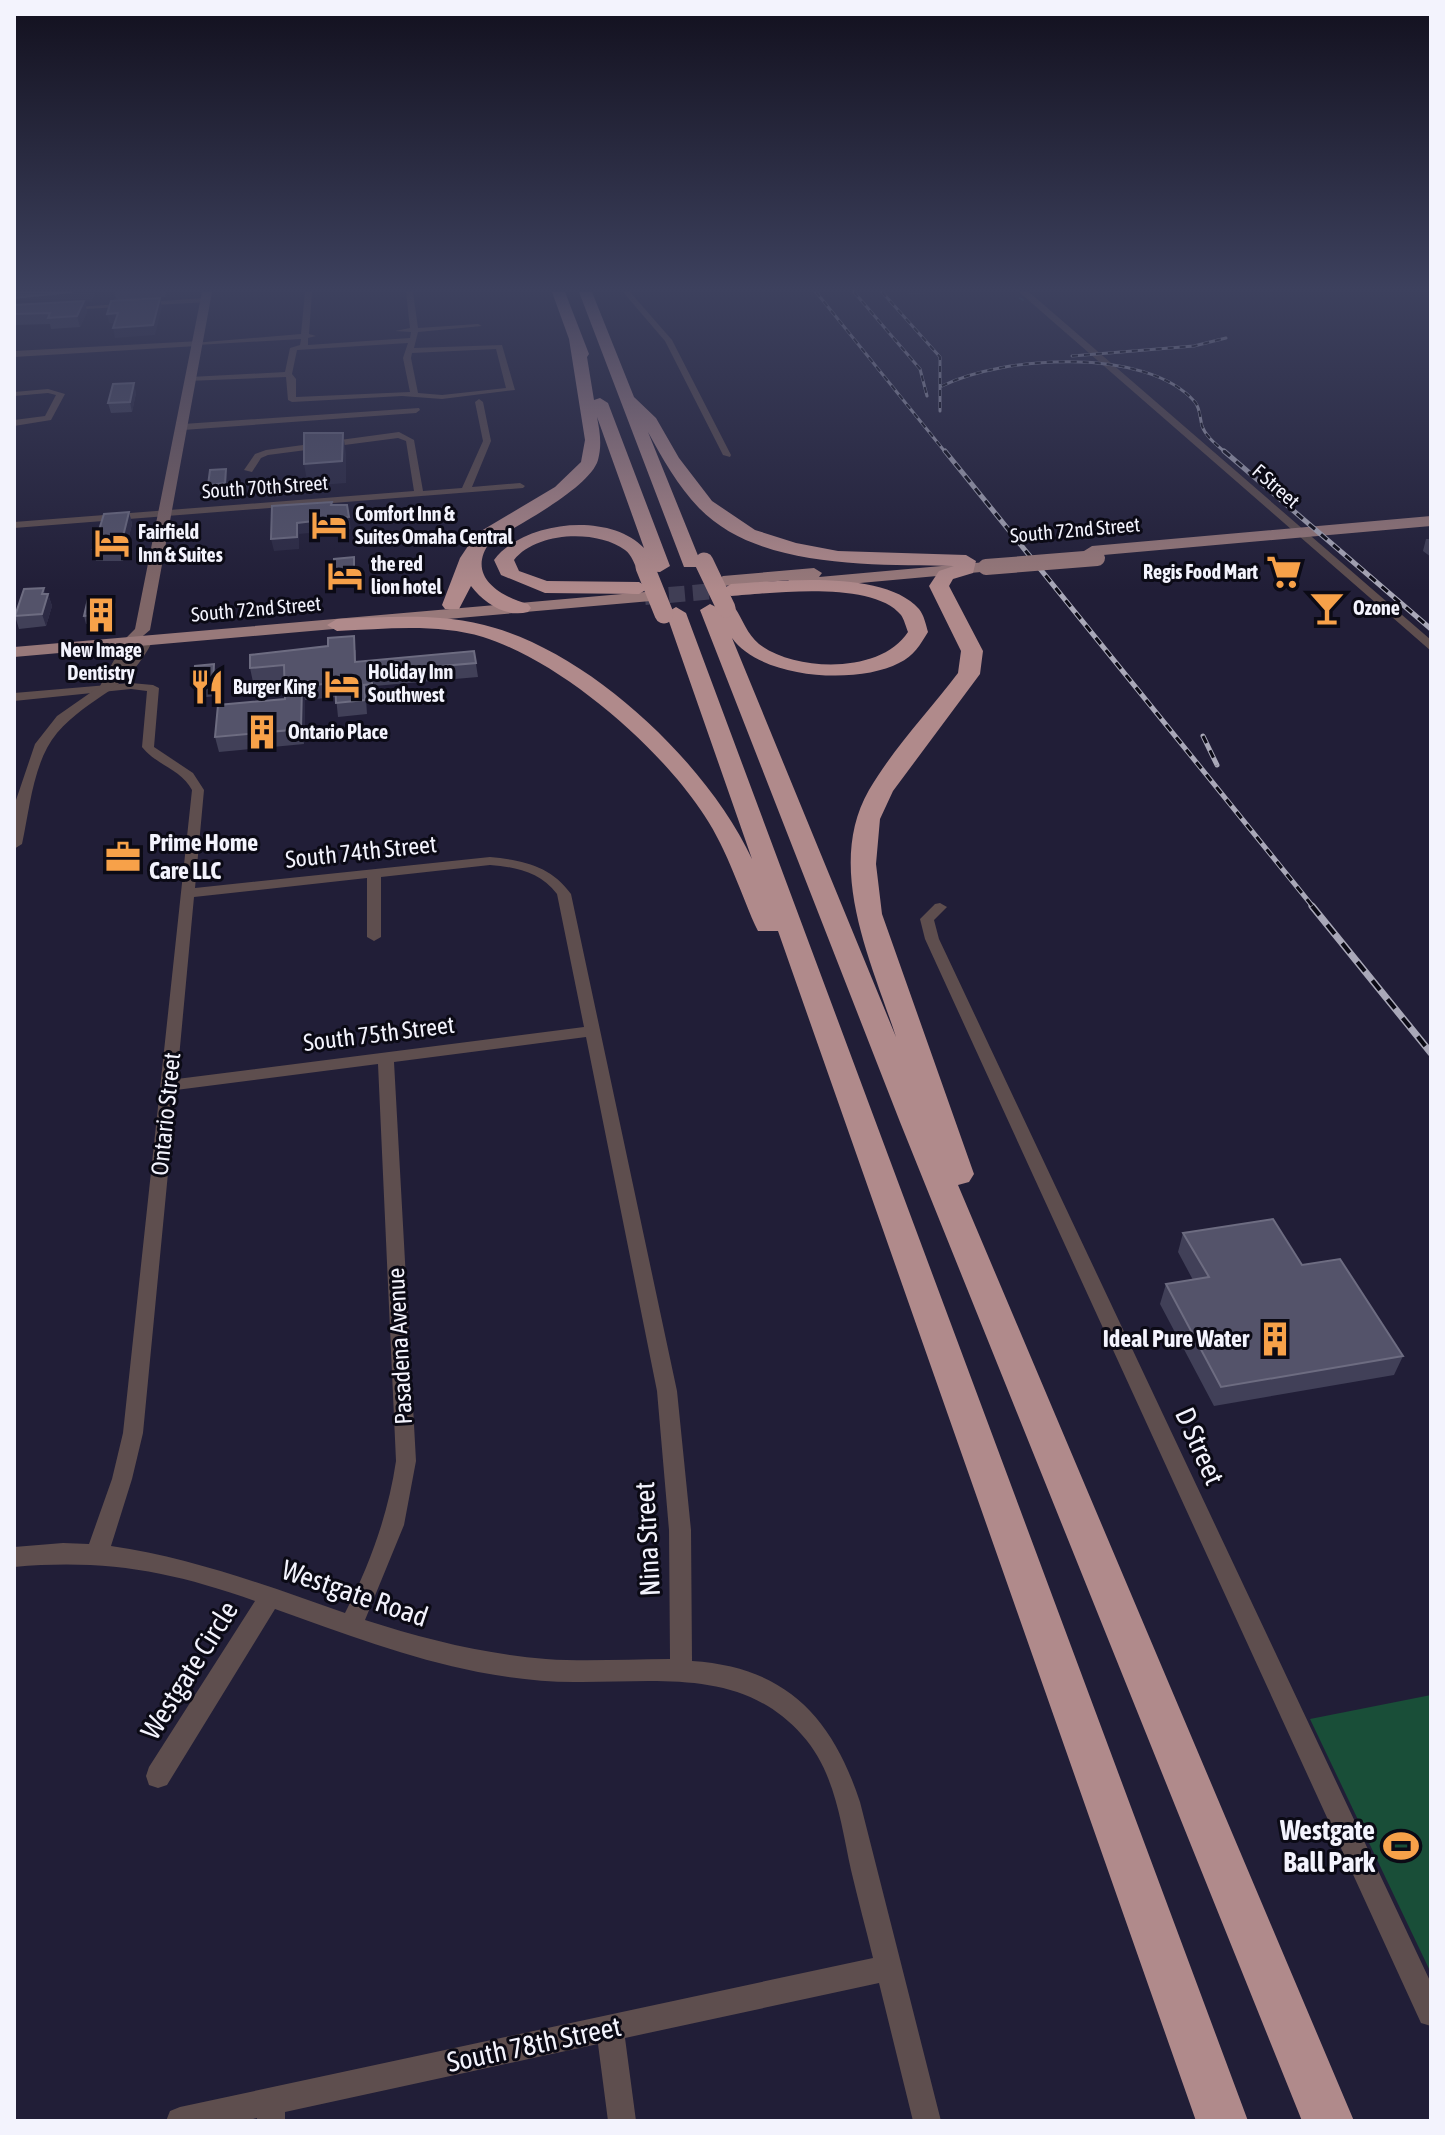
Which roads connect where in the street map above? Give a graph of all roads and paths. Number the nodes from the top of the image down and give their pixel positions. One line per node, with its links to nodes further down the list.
1 (188, 392): 15 (main road)
2 (292, 392): 10 (street)
3 (508, 392): 10 (street)
4 (585, 392): 26 (highway)
5 (594, 392): 28 (highway)
6 (622, 392): 11 (highway)
7 (694, 392): 16 (street)
8 (1138, 392): 25 (street, F Street)
9 (14, 394): 14 (street)
10 (414, 394)
11 (623, 395): 27 (highway); 32 (highway)
12 (479, 402): 19 (street)
13 (416, 410): 15 (street)
14 (14, 423)
15 (183, 427): 21 (main road)
16 (727, 455)
17 (249, 470): 20 (street)
18 (520, 486): 19 (street, South 70th Street)
19 (466, 490): 20 (street, South 70th Street)
20 (419, 494): 21 (street, South 70th Street)
21 (167, 513): 23 (street, South 70th Street); 37 (main road)
22 (1431, 521): 25 (main road, South 72nd Street)
23 (14, 525)
24 (1431, 529): 25 (main road, South 72nd Street)
25 (1305, 537): 27 (main road, South 72nd Street, bridge); 39 (street, F Street)
26 (470, 558): 33 (highway); 34 (highway)
27 (975, 564): 29 (main road, South 72nd Street); 30 (main road, South 72nd Street); 40 (highway)
28 (652, 566): 31 (highway); 53 (highway, bridge)
29 (868, 569): 30 (highway); 32 (main road, South 72nd Street)
30 (904, 574): 32 (main road, South 72nd Street); 40 (highway)
31 (642, 591): 33 (main road, South 72nd Street); 35 (main road, South 72nd Street)
32 (723, 596): 32 (highway); 54 (highway)
33 (495, 601): 34 (main road, South 72nd Street); 35 (highway)
34 (452, 605): 37 (main road, South 72nd Street)
35 (521, 608): 36 (main road, South 72nd Street)
36 (337, 625): 37 (main road, South 72nd Street); 53 (highway)
37 (139, 637): 38 (main road, South 72nd Street); 41 (main road, South 72nd Street); 42 (street)
38 (14, 641)
39 (1431, 647)
40 (972, 651): 54 (highway)
41 (14, 652)
42 (104, 688): 43 (street); 44 (street); 47 (street, Ontario Street)
43 (14, 697)
44 (14, 844)
45 (537, 870): 46 (street, South 74th Street); 50 (street, Nina Street)
46 (374, 873): 47 (street, South 74th Street); 49 (street)
47 (189, 893): 52 (street, Ontario Street)
48 (940, 907): 62 (street, D Street)
49 (374, 937)
50 (594, 1031): 51 (street, South 75th Street); 59 (street, Nina Street)
51 (386, 1058): 52 (street, South 75th Street); 58 (street, Pasadena Avenue)
52 (169, 1085): 55 (street, Ontario Street)
53 (917, 1284): 68 (highway)
54 (1025, 1382): 69 (highway)
55 (97, 1554): 56 (street, Westgate Road); 57 (street, Westgate Road)
56 (14, 1557)
57 (271, 1596): 58 (street, Westgate Road); 60 (street, Westgate Circle)
58 (351, 1625): 59 (street, Westgate Road)
59 (681, 1670): 61 (street)
60 (158, 1776)
61 (889, 1968): 63 (street, South 78th Street); 67 (street)
62 (1431, 2013)
63 (610, 2028): 64 (street, South 78th Street); 66 (street)
64 (272, 2111): 65 (street, South 78th Street)
65 (180, 2121)
66 (622, 2121)
67 (927, 2121)
68 (1222, 2121)
69 (1328, 2121)

